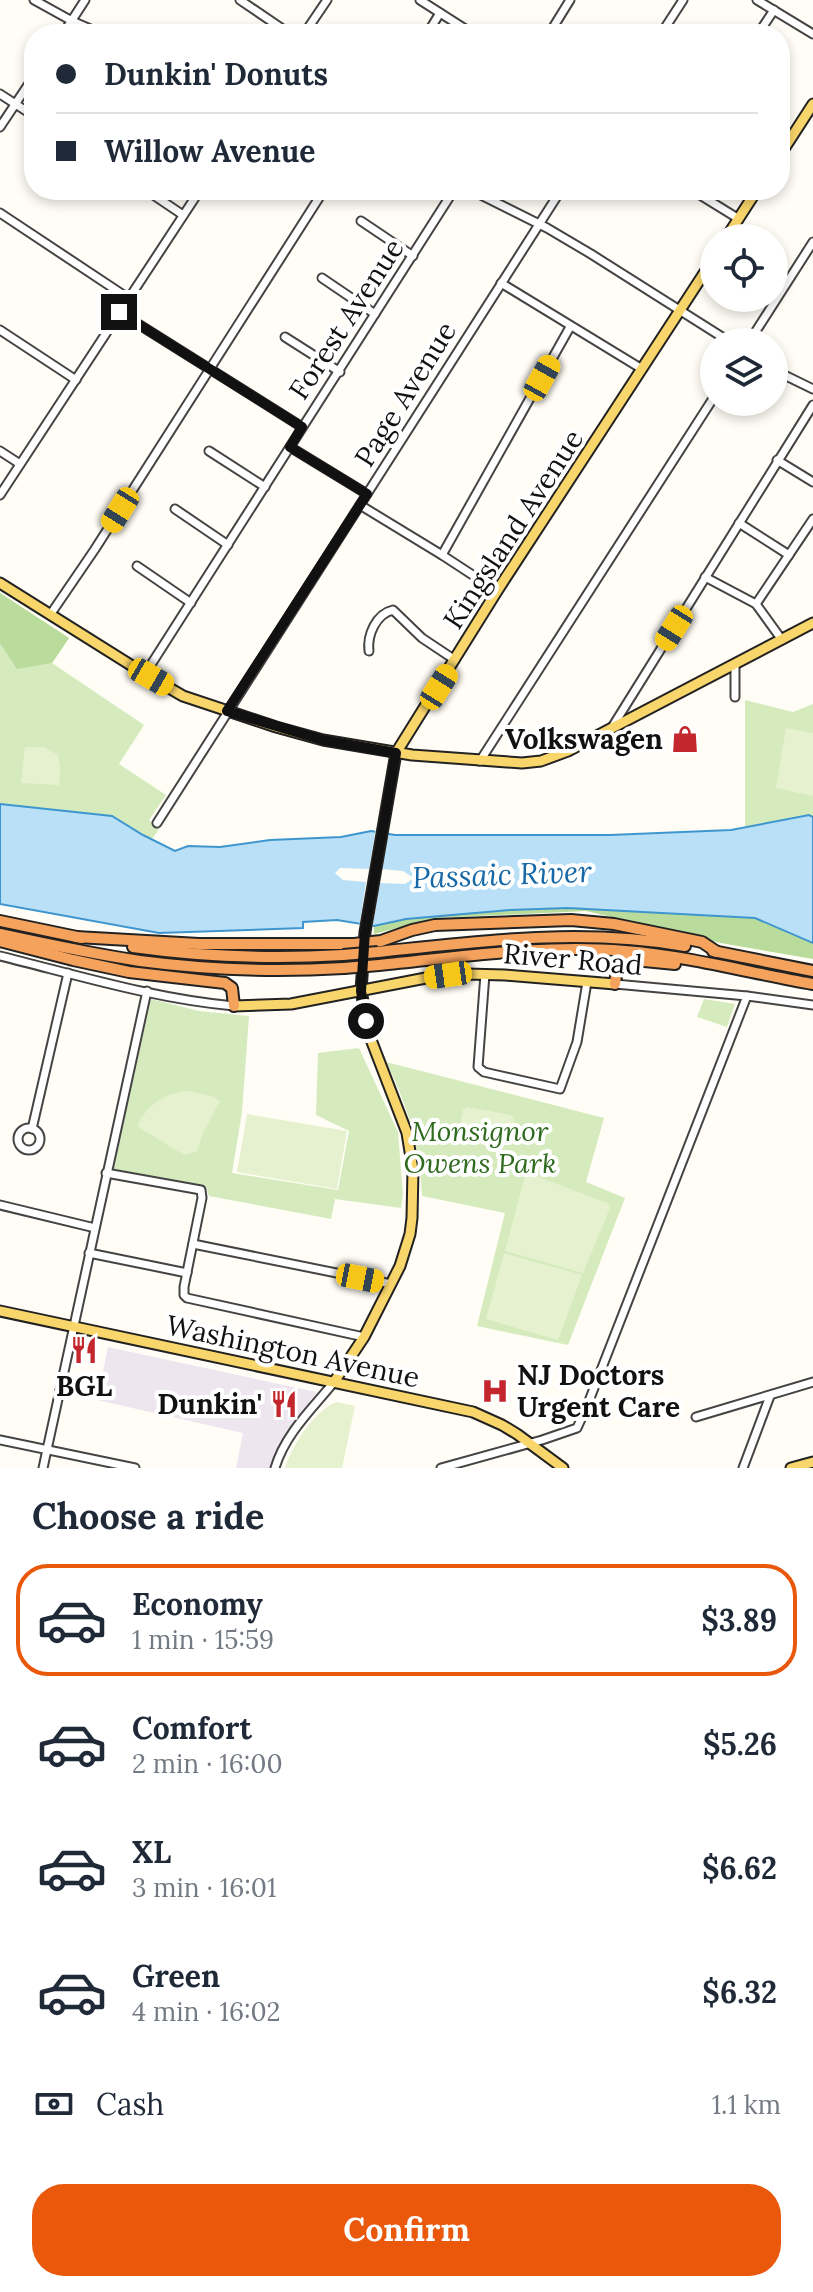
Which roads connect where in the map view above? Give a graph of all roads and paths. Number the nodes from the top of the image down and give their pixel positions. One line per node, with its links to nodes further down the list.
1 (34, 0): 11 (street)
2 (85, 0): 11 (street)
3 (240, 0): 14 (street)
4 (327, 0): 15 (street)
5 (420, 0): 10 (street)
6 (570, 0): 18 (street)
7 (683, 0): 19 (street)
8 (757, 0): 9 (street)
9 (774, 10): 20 (street); 21 (street)
10 (440, 13): 16 (street); 17 (street)
11 (72, 21): 12 (street); 13 (street)
12 (70, 24)
13 (79, 24)
14 (275, 24)
15 (311, 24)
16 (433, 24)
17 (457, 24)
18 (555, 24)
19 (667, 24)
20 (765, 24)
21 (813, 34)
22 (24, 91): 24 (street)
23 (0, 94): 24 (street)
24 (15, 104): 26 (street); 27 (street)
25 (813, 104): 28 (main road)
26 (24, 110)
27 (0, 127)
28 (790, 140)
29 (161, 200): 38 (street)
30 (193, 200): 38 (street)
31 (318, 200): 57 (street)
32 (448, 200): 44 (street, Forest Avenue)
33 (491, 200): 41 (street)
34 (555, 200): 41 (street, Page Avenue)
35 (708, 200): 39 (street)
36 (751, 200): 39 (main road)
37 (0, 213): 48 (street)
38 (183, 215): 48 (street)
39 (739, 219): 42 (main road)
40 (361, 221): 44 (street)
41 (539, 224): 47 (street, Page Avenue); 49 (street)
42 (736, 224)
43 (813, 242): 54 (street)
44 (413, 256): 51 (street, Forest Avenue)
45 (322, 278): 51 (street)
46 (700, 280): 49 (main road, Kingsland Avenue)
47 (501, 283): 52 (street); 73 (street, Page Avenue)
48 (128, 298): 50 (street)
49 (681, 310): 53 (street); 58 (main road, Kingsland Avenue)
50 (119, 312): 57 (street); 61 (street)
51 (375, 314): 59 (street, Forest Avenue)
52 (570, 327): 58 (street); 80 (street)
53 (709, 328)
54 (758, 328)
55 (0, 330): 61 (street)
56 (285, 337): 59 (street)
57 (210, 369): 65 (street); 88 (street)
58 (642, 369): 85 (main road, Kingsland Avenue)
59 (340, 372): 65 (street, Forest Avenue)
60 (788, 377): 62 (street)
61 (76, 380): 70 (street)
62 (813, 389)
63 (813, 405): 69 (street)
64 (702, 416): 99 (street)
65 (302, 427): 66 (street, Forest Avenue)
66 (290, 447): 72 (street, Forest Avenue); 73 (street)
67 (0, 451): 70 (street)
68 (209, 451): 72 (street)
69 (777, 460): 71 (street); 78 (street)
70 (20, 464): 74 (street)
71 (813, 482)
72 (265, 487): 79 (street, Forest Avenue)
73 (367, 494): 75 (street, Page Avenue)
74 (0, 495)
75 (360, 505): 80 (street); 96 (street, Page Avenue)
76 (175, 509): 79 (street)
77 (813, 519): 81 (street)
78 (739, 523): 81 (street); 83 (street)
79 (228, 545): 86 (street, Forest Avenue)
80 (442, 555): 85 (street)
81 (789, 555): 87 (street)
82 (137, 566): 86 (street)
83 (705, 577): 87 (street); 97 (street)
84 (0, 583): 88 (main road)
85 (497, 591): 92 (main road, Kingsland Avenue)
86 (191, 603): 94 (street, Forest Avenue)
87 (756, 604): 90 (street)
88 (50, 615): 94 (main road)
89 (813, 623): 90 (main road)
90 (782, 640): 93 (main road)
91 (369, 651): 92 (street)
92 (455, 660): 98 (main road, Kingsland Avenue)
93 (735, 664): 95 (street); 97 (main road)
94 (145, 674): 96 (main road)
95 (735, 697)
96 (227, 711): 98 (main road); 100 (street, Page Avenue)
97 (611, 730): 99 (main road)
98 (396, 753): 99 (main road); 104 (main road, Kingsland Avenue)
99 (480, 761)
100 (157, 823)
101 (0, 921): 103 (highway)
102 (0, 934): 111 (highway, bridge)
103 (76, 937): 104 (highway); 106 (highway, bridge)
104 (364, 938): 106 (highway); 116 (main road, Kingsland Avenue)
105 (0, 941): 119 (highway)
106 (717, 952): 108 (highway)
107 (0, 956): 109 (street, River Road)
108 (813, 971)
109 (68, 973): 115 (street, River Road); 120 (street)
110 (485, 974): 112 (main road, River Road); 112 (street); 116 (main road, River Road)
111 (786, 979): 113 (highway); 114 (highway)
112 (587, 982): 113 (main road, River Road)
113 (615, 984): 117 (street, River Road)
114 (813, 984)
115 (147, 991): 119 (street, River Road); 121 (street)
116 (361, 991): 119 (main road, River Road); 127 (main road, Kingsland Avenue)
117 (747, 996): 118 (street, River Road); 136 (street)
118 (813, 1005)
119 (234, 1006)
120 (32, 1129)
121 (106, 1173): 123 (street); 124 (street)
122 (0, 1205): 123 (street)
123 (95, 1228): 125 (street)
124 (193, 1244): 126 (street); 127 (street)
125 (89, 1253): 126 (street); 129 (street)
126 (187, 1273): 130 (street)
127 (391, 1284): 130 (main road, Kingsland Avenue)
128 (0, 1311): 129 (main road, Washington Avenue)
129 (75, 1327): 131 (main road, Washington Avenue); 137 (street)
130 (364, 1337): 131 (main road, Kingsland Avenue)
131 (334, 1382): 136 (main road, Washington Avenue); 142 (street)
132 (813, 1382): 133 (street)
133 (770, 1396): 134 (street); 145 (street)
134 (696, 1417)
135 (0, 1440): 137 (street)
136 (529, 1443): 139 (main road, Washington Avenue); 143 (street)
137 (47, 1450): 140 (street); 141 (street)
138 (813, 1462): 146 (main road)
139 (552, 1465): 144 (main road, Washington Avenue)
140 (43, 1468)
141 (135, 1468)
142 (275, 1468)
143 (441, 1468)
144 (563, 1468)
145 (743, 1468)
146 (791, 1468)

